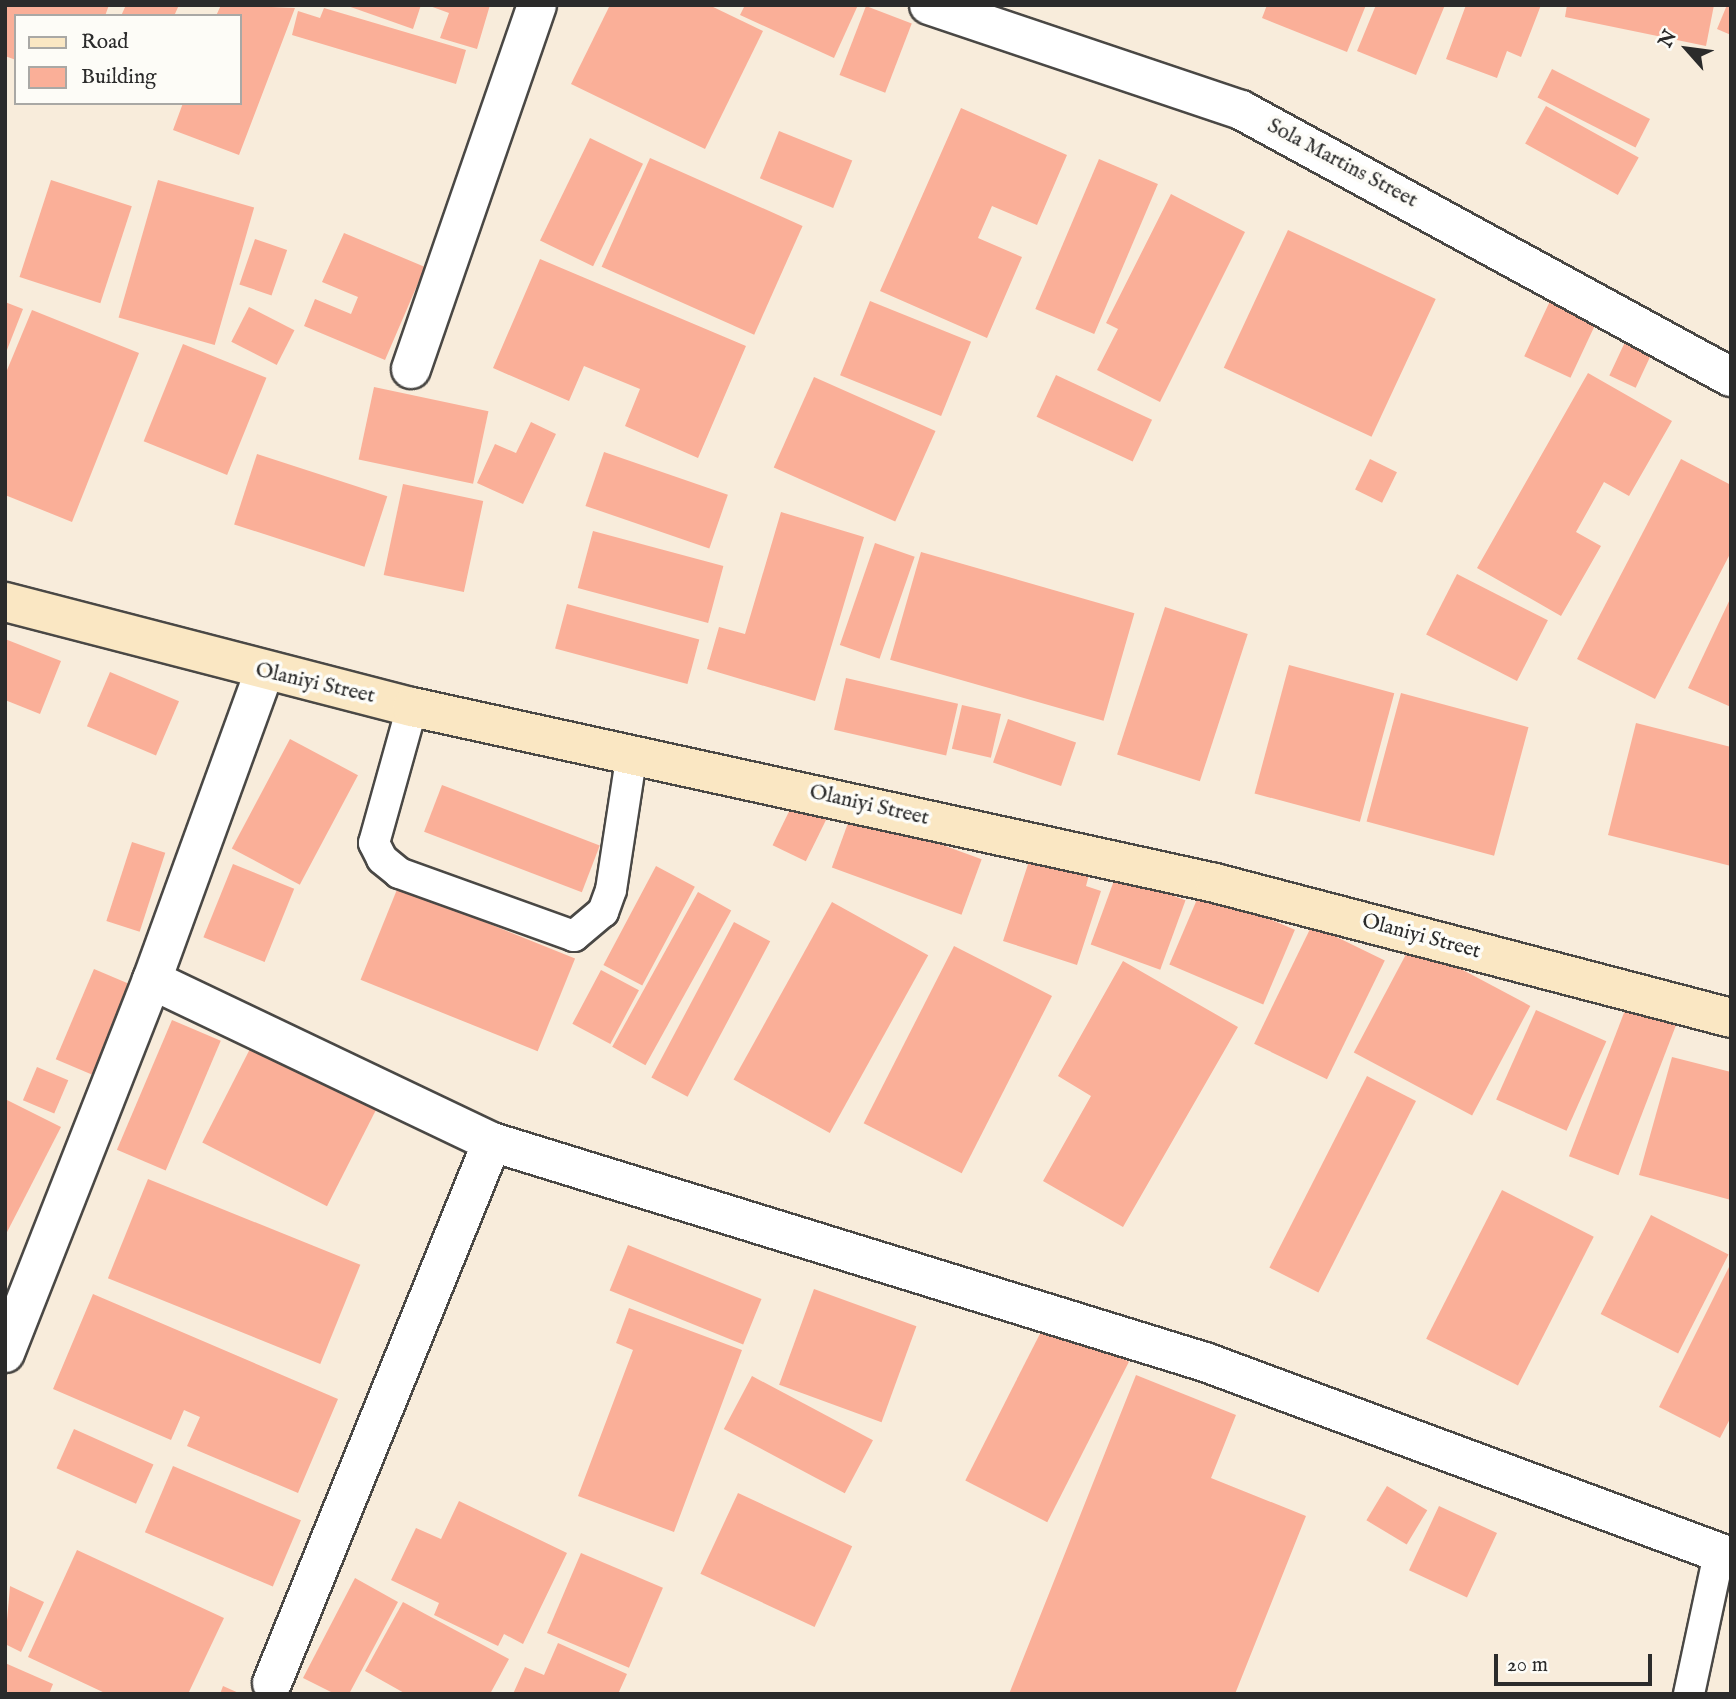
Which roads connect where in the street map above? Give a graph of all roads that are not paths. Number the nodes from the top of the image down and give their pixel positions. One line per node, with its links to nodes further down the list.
1 (537, 5): 3 (street)
2 (929, 5): 4 (street, Sola Martins Street)
3 (411, 369)
4 (1731, 377)
5 (5, 602): 6 (street, Olaniyi Street)
6 (264, 672): 7 (street, Olaniyi Street); 9 (street)
7 (412, 707): 8 (street, Olaniyi Street); 8 (lane)
8 (632, 753): 10 (street, Olaniyi Street)
9 (152, 980): 11 (street); 12 (street)
10 (1731, 1018)
11 (492, 1142): 13 (street); 14 (street)
12 (7, 1342)
13 (1725, 1556): 15 (lane)
14 (272, 1683)
15 (1689, 1694)

